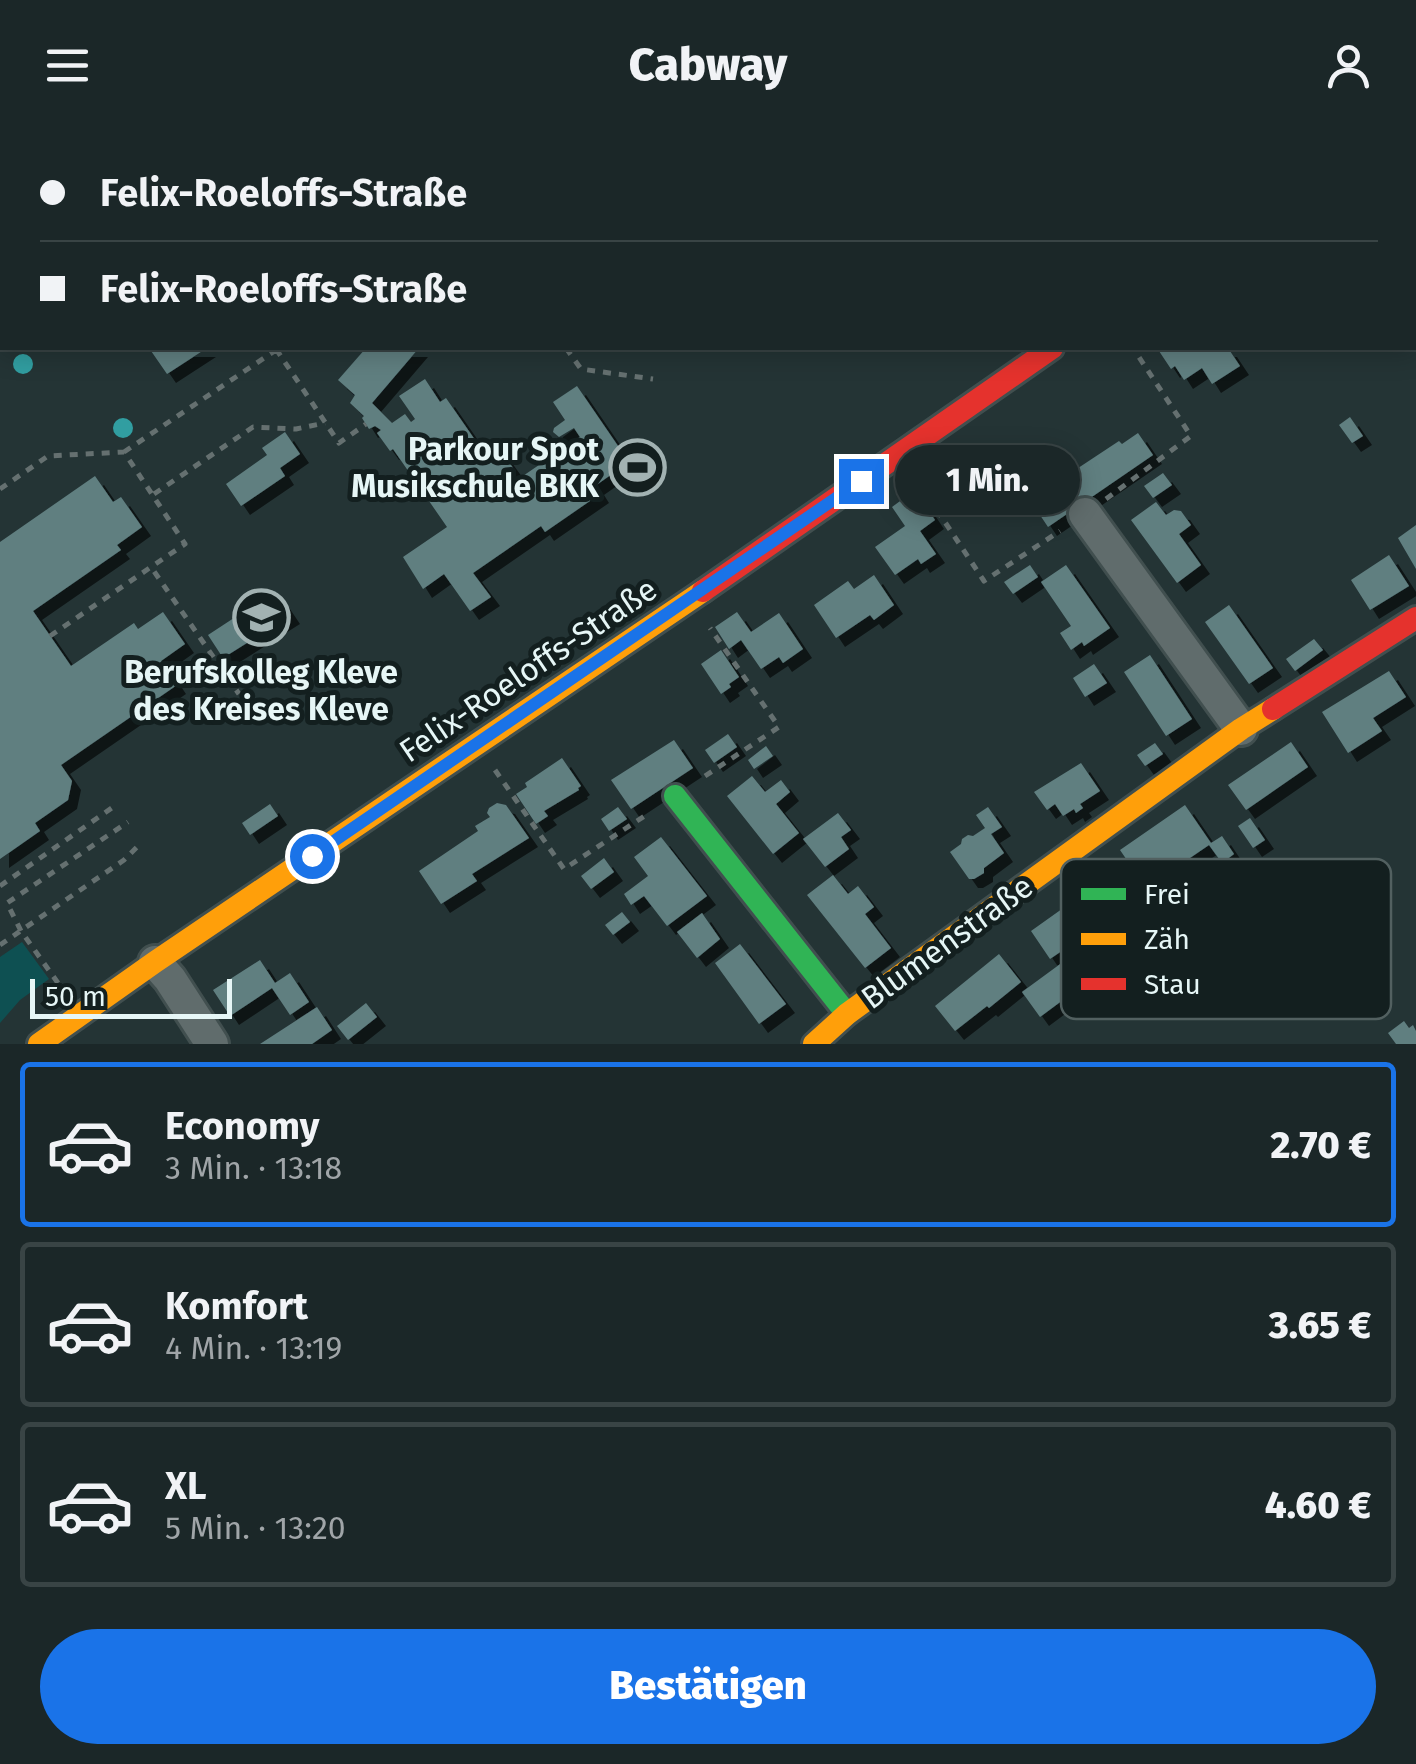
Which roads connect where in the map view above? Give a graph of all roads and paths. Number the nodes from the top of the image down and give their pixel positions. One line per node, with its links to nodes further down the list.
1 (274, 350): 8 (path)
2 (278, 350): 6 (path)
3 (567, 350): 5 (path)
4 (1049, 350): 24 (street, Felix-Roeloffs-Straße)
5 (652, 379)
6 (325, 423): 7 (path); 10 (path)
7 (366, 424)
8 (124, 452): 9 (path); 10 (path)
9 (0, 489)
10 (153, 494): 12 (path)
11 (1085, 514): 16 (street)
12 (151, 567): 14 (path); 15 (path)
13 (1416, 618): 16 (street, Blumenstraße)
14 (50, 636)
15 (238, 694)
16 (1240, 729): 26 (street, Blumenstraße)
17 (675, 796): 26 (street, Blumenstraße)
18 (116, 805): 21 (path)
19 (128, 822): 22 (path)
20 (142, 842): 22 (path)
21 (0, 886)
22 (21, 931): 23 (path); 25 (path)
23 (0, 945)
24 (156, 962): 27 (street, Felix-Roeloffs-Straße); 28 (street)
25 (58, 984)
26 (847, 1014): 29 (street, Blumenstraße)
27 (39, 1044)
28 (212, 1044)
29 (814, 1044)

